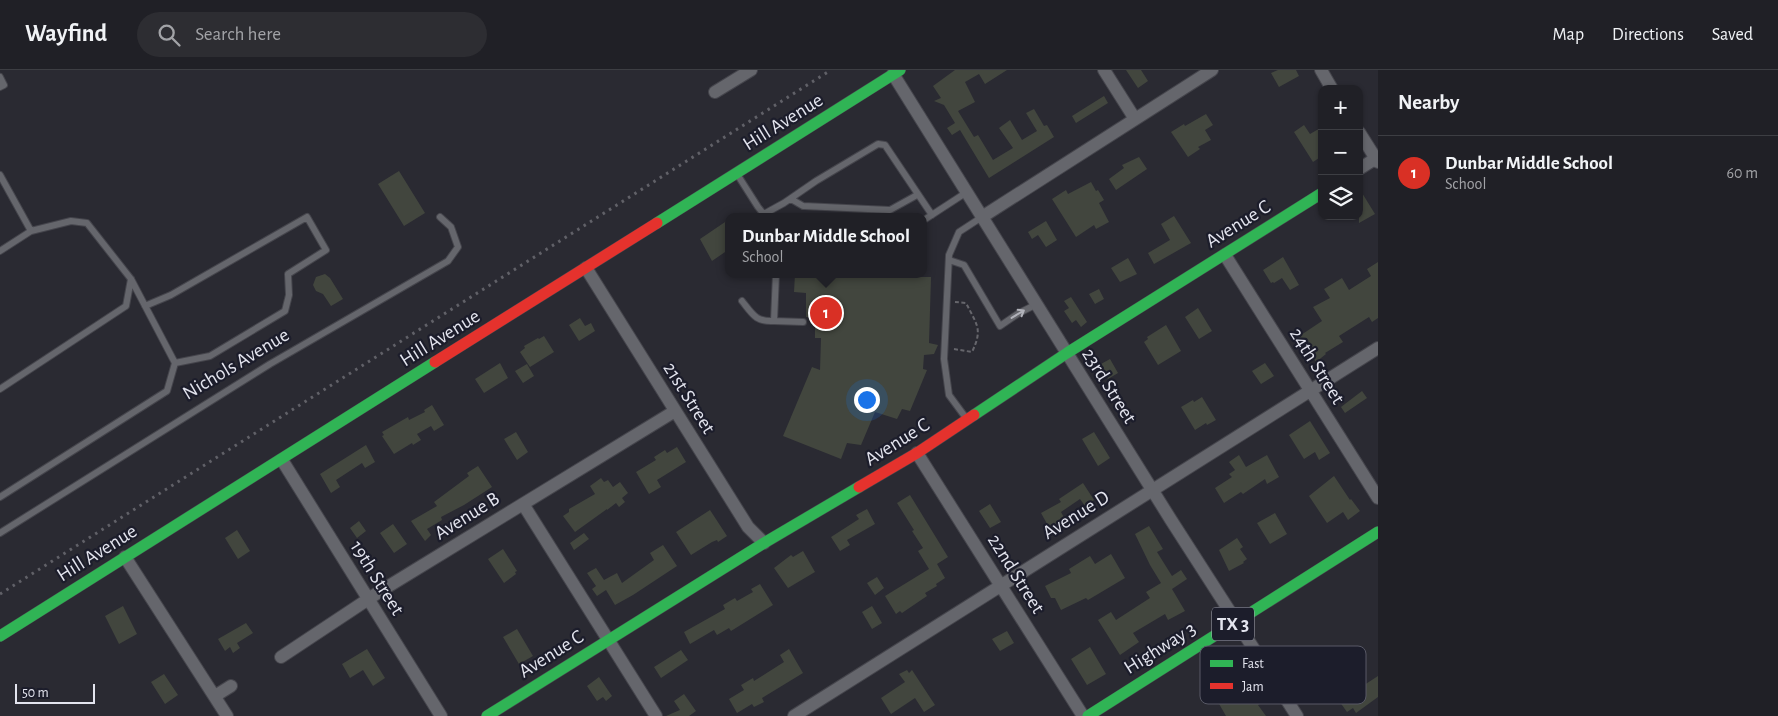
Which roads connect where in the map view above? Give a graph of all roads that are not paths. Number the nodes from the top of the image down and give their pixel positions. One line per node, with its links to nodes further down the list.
1 (751, 70): 9 (street)
2 (1104, 70): 10 (street)
3 (1212, 70): 10 (street)
4 (1321, 70): 7 (street)
5 (896, 72): 14 (street, Hill Avenue); 16 (street, 23rd Street)
6 (0, 77): 8 (lane)
7 (1330, 85)
8 (0, 87)
9 (715, 92)
10 (1135, 119): 24 (street)
11 (1363, 138): 12 (street)
12 (1377, 159): 13 (street)
13 (1363, 167)
14 (736, 173): 20 (lane); 30 (street, Hill Avenue)
15 (0, 174): 26 (lane)
16 (967, 192): 22 (lane); 24 (street, 23rd Street)
17 (917, 195): 19 (lane); 19 (lane); 22 (lane)
18 (1318, 196): 28 (street, Avenue C)
19 (791, 198): 21 (lane)
20 (763, 213)
21 (769, 213)
22 (932, 215): 25 (lane)
23 (440, 217): 52 (lane, Nichols Avenue)
24 (982, 217): 29 (lane); 34 (street, 23rd Street)
25 (927, 218)
26 (31, 231): 27 (lane); 32 (lane)
27 (0, 251)
28 (1225, 255): 39 (street, Avenue C); 42 (street, 24th Street)
29 (948, 260): 34 (lane, one-way to 34); 44 (lane)
30 (586, 268): 43 (street, 21st Street); 46 (street, Hill Avenue)
31 (776, 278): 36 (lane)
32 (131, 279): 35 (lane); 41 (lane)
33 (742, 301): 36 (lane)
34 (1036, 304): 39 (street, 23rd Street)
35 (145, 306): 40 (lane); 40 (lane)
36 (774, 321): 37 (lane)
37 (804, 322)
38 (1378, 348): 42 (street, Avenue D)
39 (1067, 353): 44 (street, Avenue C); 47 (street, 23rd Street)
40 (175, 363): 48 (lane)
41 (0, 389)
42 (1310, 391): 47 (street, Avenue D); 49 (street, 24th Street)
43 (675, 411): 50 (street, Avenue B); 53 (street, 21st Street)
44 (967, 420): 45 (street, Avenue C)
45 (918, 453): 53 (street, Avenue C); 55 (street, 22nd Street)
46 (282, 460): 54 (street, Hill Avenue); 56 (street, 19th Street)
47 (1152, 490): 55 (street, Avenue D); 57 (street, 23rd Street)
48 (0, 497)
49 (1378, 498)
50 (523, 504): 56 (street, Avenue B); 59 (street)
51 (1378, 532): 57 (street, Highway 3 / TX 3)
52 (0, 533)
53 (764, 543): 59 (street, Avenue C)
54 (126, 557): 58 (street, Hill Avenue); 63 (street)
55 (1000, 585): 69 (street, Avenue D); 70 (street, 22nd Street)
56 (368, 599): 61 (street, Avenue B); 66 (street, 19th Street)
57 (1236, 622): 60 (street, 23rd Street); 71 (street, Highway 3 / TX 3)
58 (0, 636)
59 (608, 640): 67 (street, Avenue C); 68 (street)
60 (1252, 646)
61 (282, 657)
62 (231, 686): 63 (street)
63 (215, 696): 65 (street)
64 (1289, 704): 72 (street, 23rd Street)
65 (227, 716)
66 (441, 716)
67 (486, 716)
68 (656, 716)
69 (794, 716)
70 (1084, 716)
71 (1088, 716)
72 (1297, 716)

